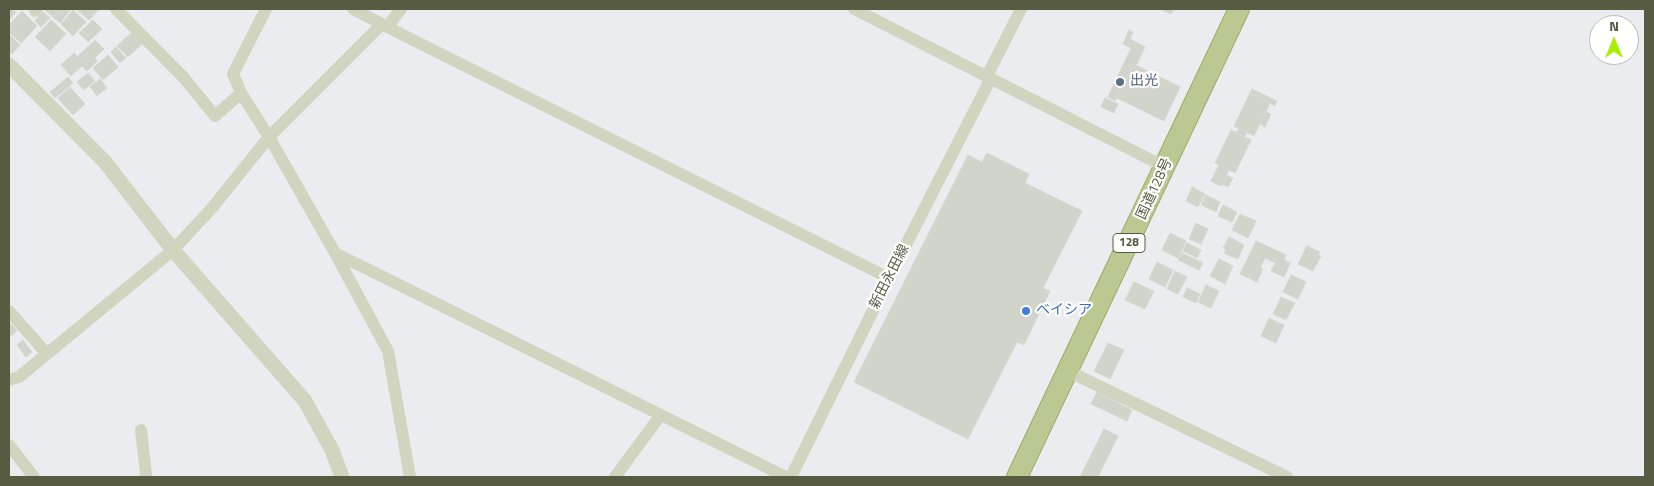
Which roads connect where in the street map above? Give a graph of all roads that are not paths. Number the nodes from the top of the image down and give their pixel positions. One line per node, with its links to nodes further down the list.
1 (116, 9): 11 (street)
2 (266, 9): 11 (street)
3 (354, 9): 8 (street)
4 (401, 9): 8 (street)
5 (854, 9): 10 (street)
6 (1021, 9): 10 (street, 新田永田線)
7 (1239, 9): 13 (highway, 国道128号 / 128)
8 (385, 25): 12 (street); 16 (street)
9 (9, 65): 14 (street)
10 (989, 77): 13 (street); 16 (street, 新田永田線)
11 (241, 93): 12 (street)
12 (269, 137): 14 (street); 15 (street)
13 (1165, 167): 19 (highway, 国道128号 / 128)
14 (173, 250): 18 (street); 24 (street)
15 (335, 253): 21 (street); 27 (street)
16 (890, 278): 30 (street, 新田永田線)
17 (9, 310): 18 (street)
18 (47, 354): 20 (street)
19 (1068, 371): 31 (highway, 国道128号 / 128); 32 (street)
20 (9, 380)
21 (660, 416): 28 (street); 29 (street)
22 (141, 430): 26 (street)
23 (9, 444): 25 (street)
24 (344, 476)
25 (34, 477)
26 (145, 477)
27 (410, 477)
28 (615, 477)
29 (786, 477)
30 (791, 477)
31 (1017, 477)
32 (1287, 477)

